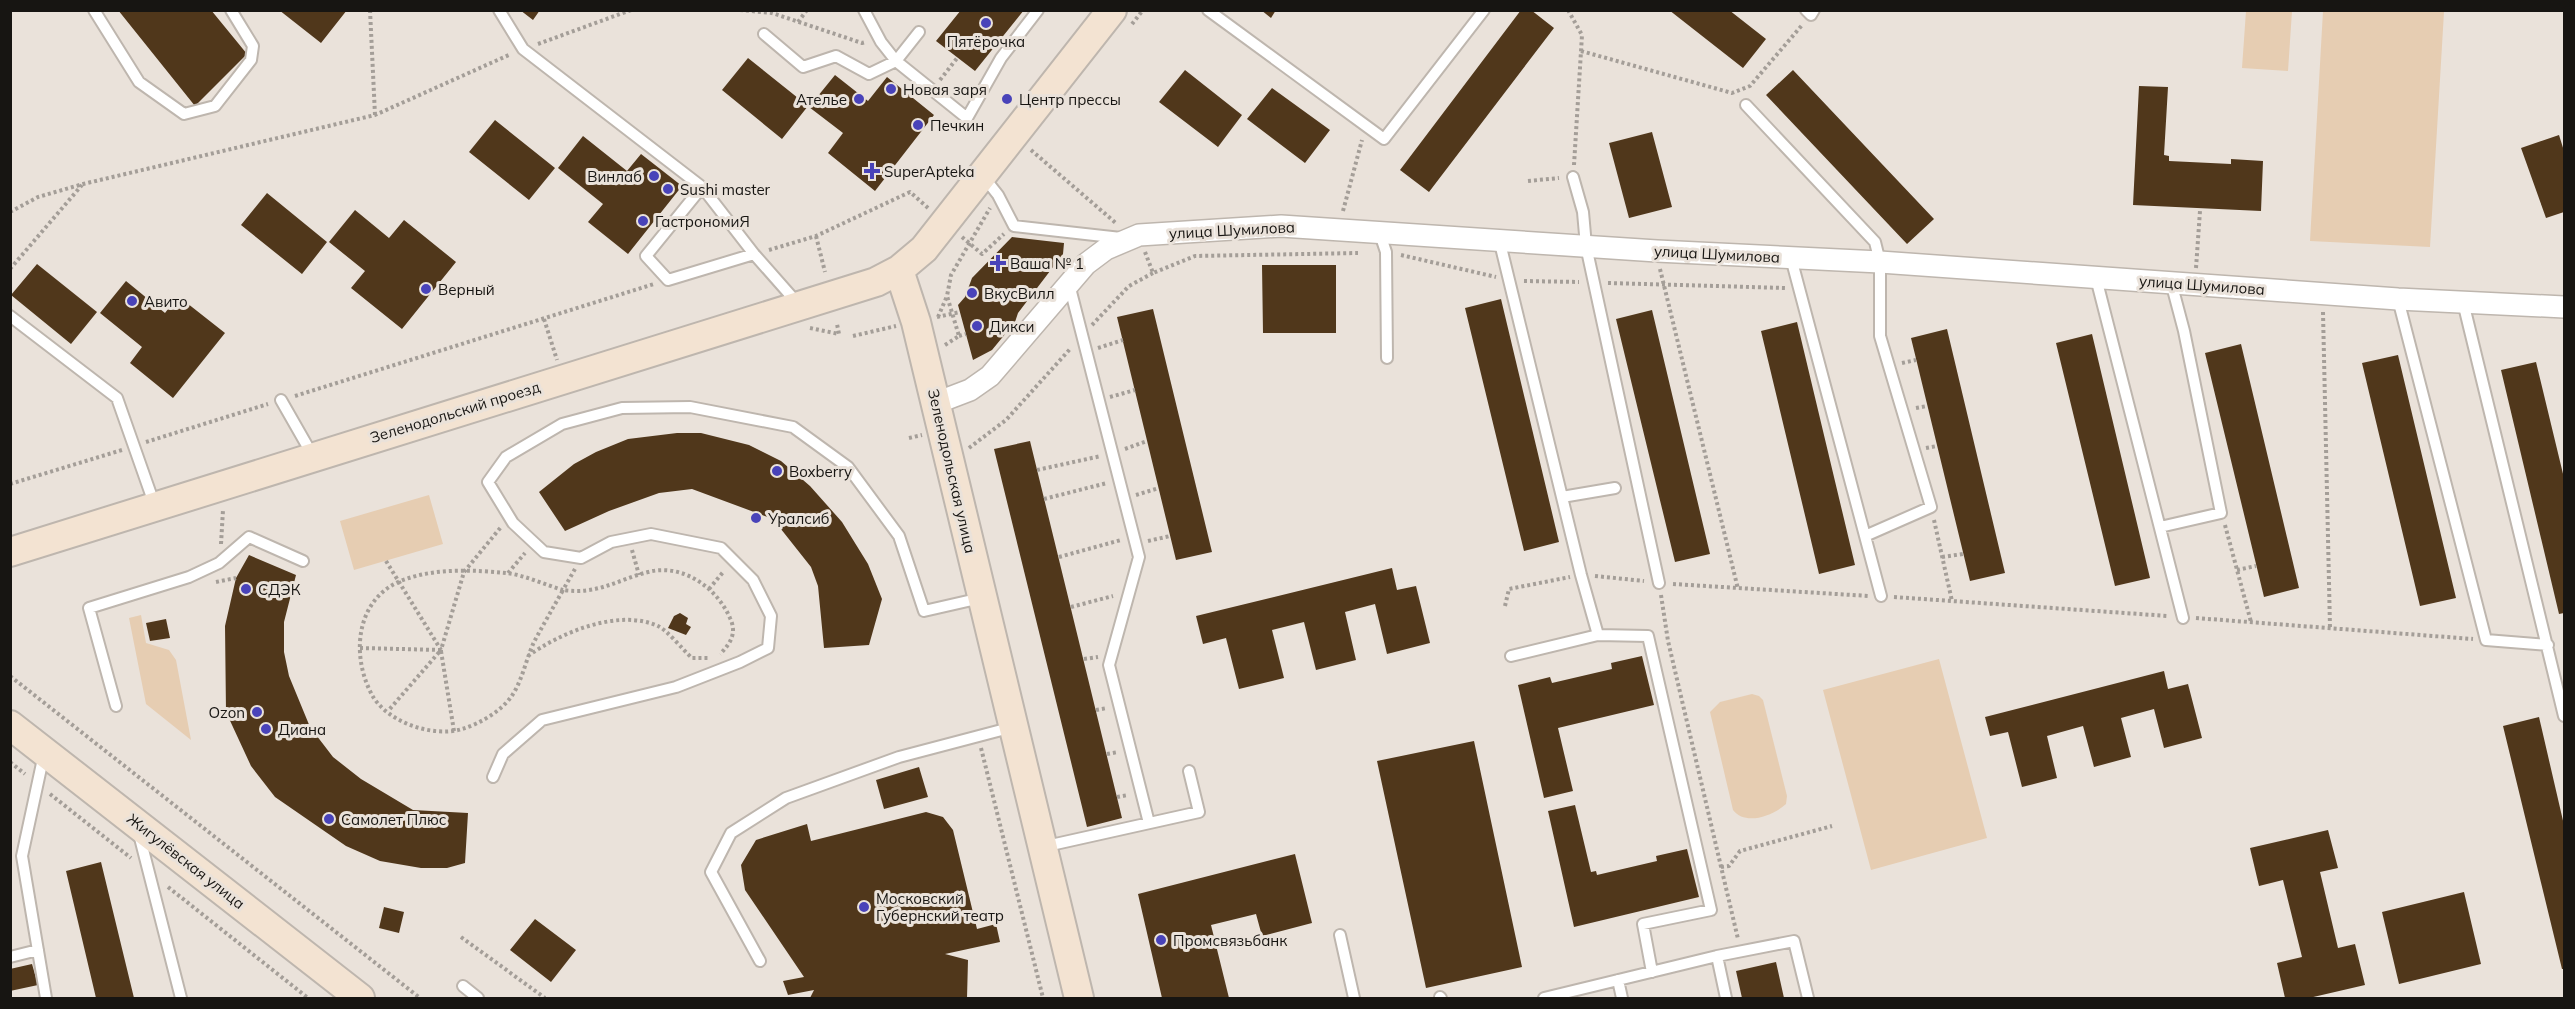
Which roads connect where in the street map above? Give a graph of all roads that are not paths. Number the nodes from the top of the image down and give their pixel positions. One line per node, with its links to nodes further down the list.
1 (94, 10): 2 (lane)
2 (231, 10)
3 (499, 10): 15 (lane)
4 (864, 10): 11 (lane)
5 (1038, 10): 11 (lane)
6 (1112, 10): 14 (street)
7 (1208, 10): 8 (lane)
8 (1484, 10)
9 (919, 32): 11 (lane)
10 (764, 34): 11 (lane)
11 (896, 61)
12 (1746, 105): 22 (lane)
13 (1573, 177): 19 (lane)
14 (990, 186): 17 (lane); 23 (street)
15 (702, 187): 20 (lane); 20 (lane)
16 (1378, 231): 17 (street, улица Шумилова); 18 (street, улица Шумилова); 32 (lane)
17 (1139, 235): 26 (street, улица Шумилова)
18 (1499, 239): 19 (street, улица Шумилова); 37 (lane)
19 (1586, 246): 21 (street, улица Шумилова); 43 (lane)
20 (754, 254): 29 (lane)
21 (1791, 258): 22 (street, улица Шумилова); 40 (lane)
22 (1880, 262): 24 (street, улица Шумилова); 40 (lane)
23 (899, 270): 29 (street, Зеленодольский проезд); 34 (street, Зеленодольская улица)
24 (2096, 278): 25 (street, улица Шумилова); 39 (lane)
25 (2171, 282): 27 (street, улица Шумилова); 39 (lane)
26 (1069, 284): 34 (street, улица Шумилова); 58 (lane)
27 (2398, 299): 28 (street, улица Шумилова); 48 (lane)
28 (2463, 302): 30 (street, улица Шумилова); 48 (lane)
29 (800, 305): 35 (street, Зеленодольский проезд)
30 (2565, 307)
31 (10, 316): 38 (lane)
32 (1387, 358)
33 (282, 400): 35 (lane)
34 (936, 403): 45 (street, Зеленодольская улица)
35 (313, 456): 38 (street, Зеленодольский проезд)
36 (1615, 488): 37 (lane)
37 (1562, 497): 47 (lane)
38 (156, 506): 41 (street, Зеленодольский проезд)
39 (2160, 527): 46 (lane)
40 (1865, 536): 44 (lane)
41 (10, 552)
42 (303, 561): 50 (lane)
43 (1659, 582)
44 (1881, 596)
45 (982, 598): 53 (street, Зеленодольская улица); 56 (lane)
46 (2183, 618)
47 (1598, 635): 49 (lane); 65 (lane)
48 (2548, 645): 51 (lane)
49 (1511, 656)
50 (116, 706)
51 (2565, 716)
52 (10, 725): 54 (street, Жигулёвская улица)
53 (1013, 727): 59 (street, Зеленодольская улица); 64 (lane)
54 (44, 750): 57 (street, Жигулёвская улица); 61 (lane)
55 (1189, 771): 58 (lane)
56 (493, 777)
57 (136, 822): 69 (lane); 70 (street, Жигулёвская улица)
58 (1149, 823): 59 (lane)
59 (1042, 847): 72 (street, Зеленодольская улица)
60 (1340, 935): 73 (lane)
61 (38, 950): 63 (lane); 68 (lane)
62 (1717, 956): 65 (lane); 76 (lane); 77 (lane)
63 (10, 957)
64 (760, 961)
65 (1652, 972): 66 (lane)
66 (1618, 980): 74 (lane); 75 (lane)
67 (463, 986): 71 (lane)
68 (46, 999)
69 (181, 999)
70 (360, 999)
71 (478, 999)
72 (1079, 999)
73 (1354, 999)
74 (1544, 999)
75 (1622, 999)
76 (1726, 999)
77 (1808, 999)

